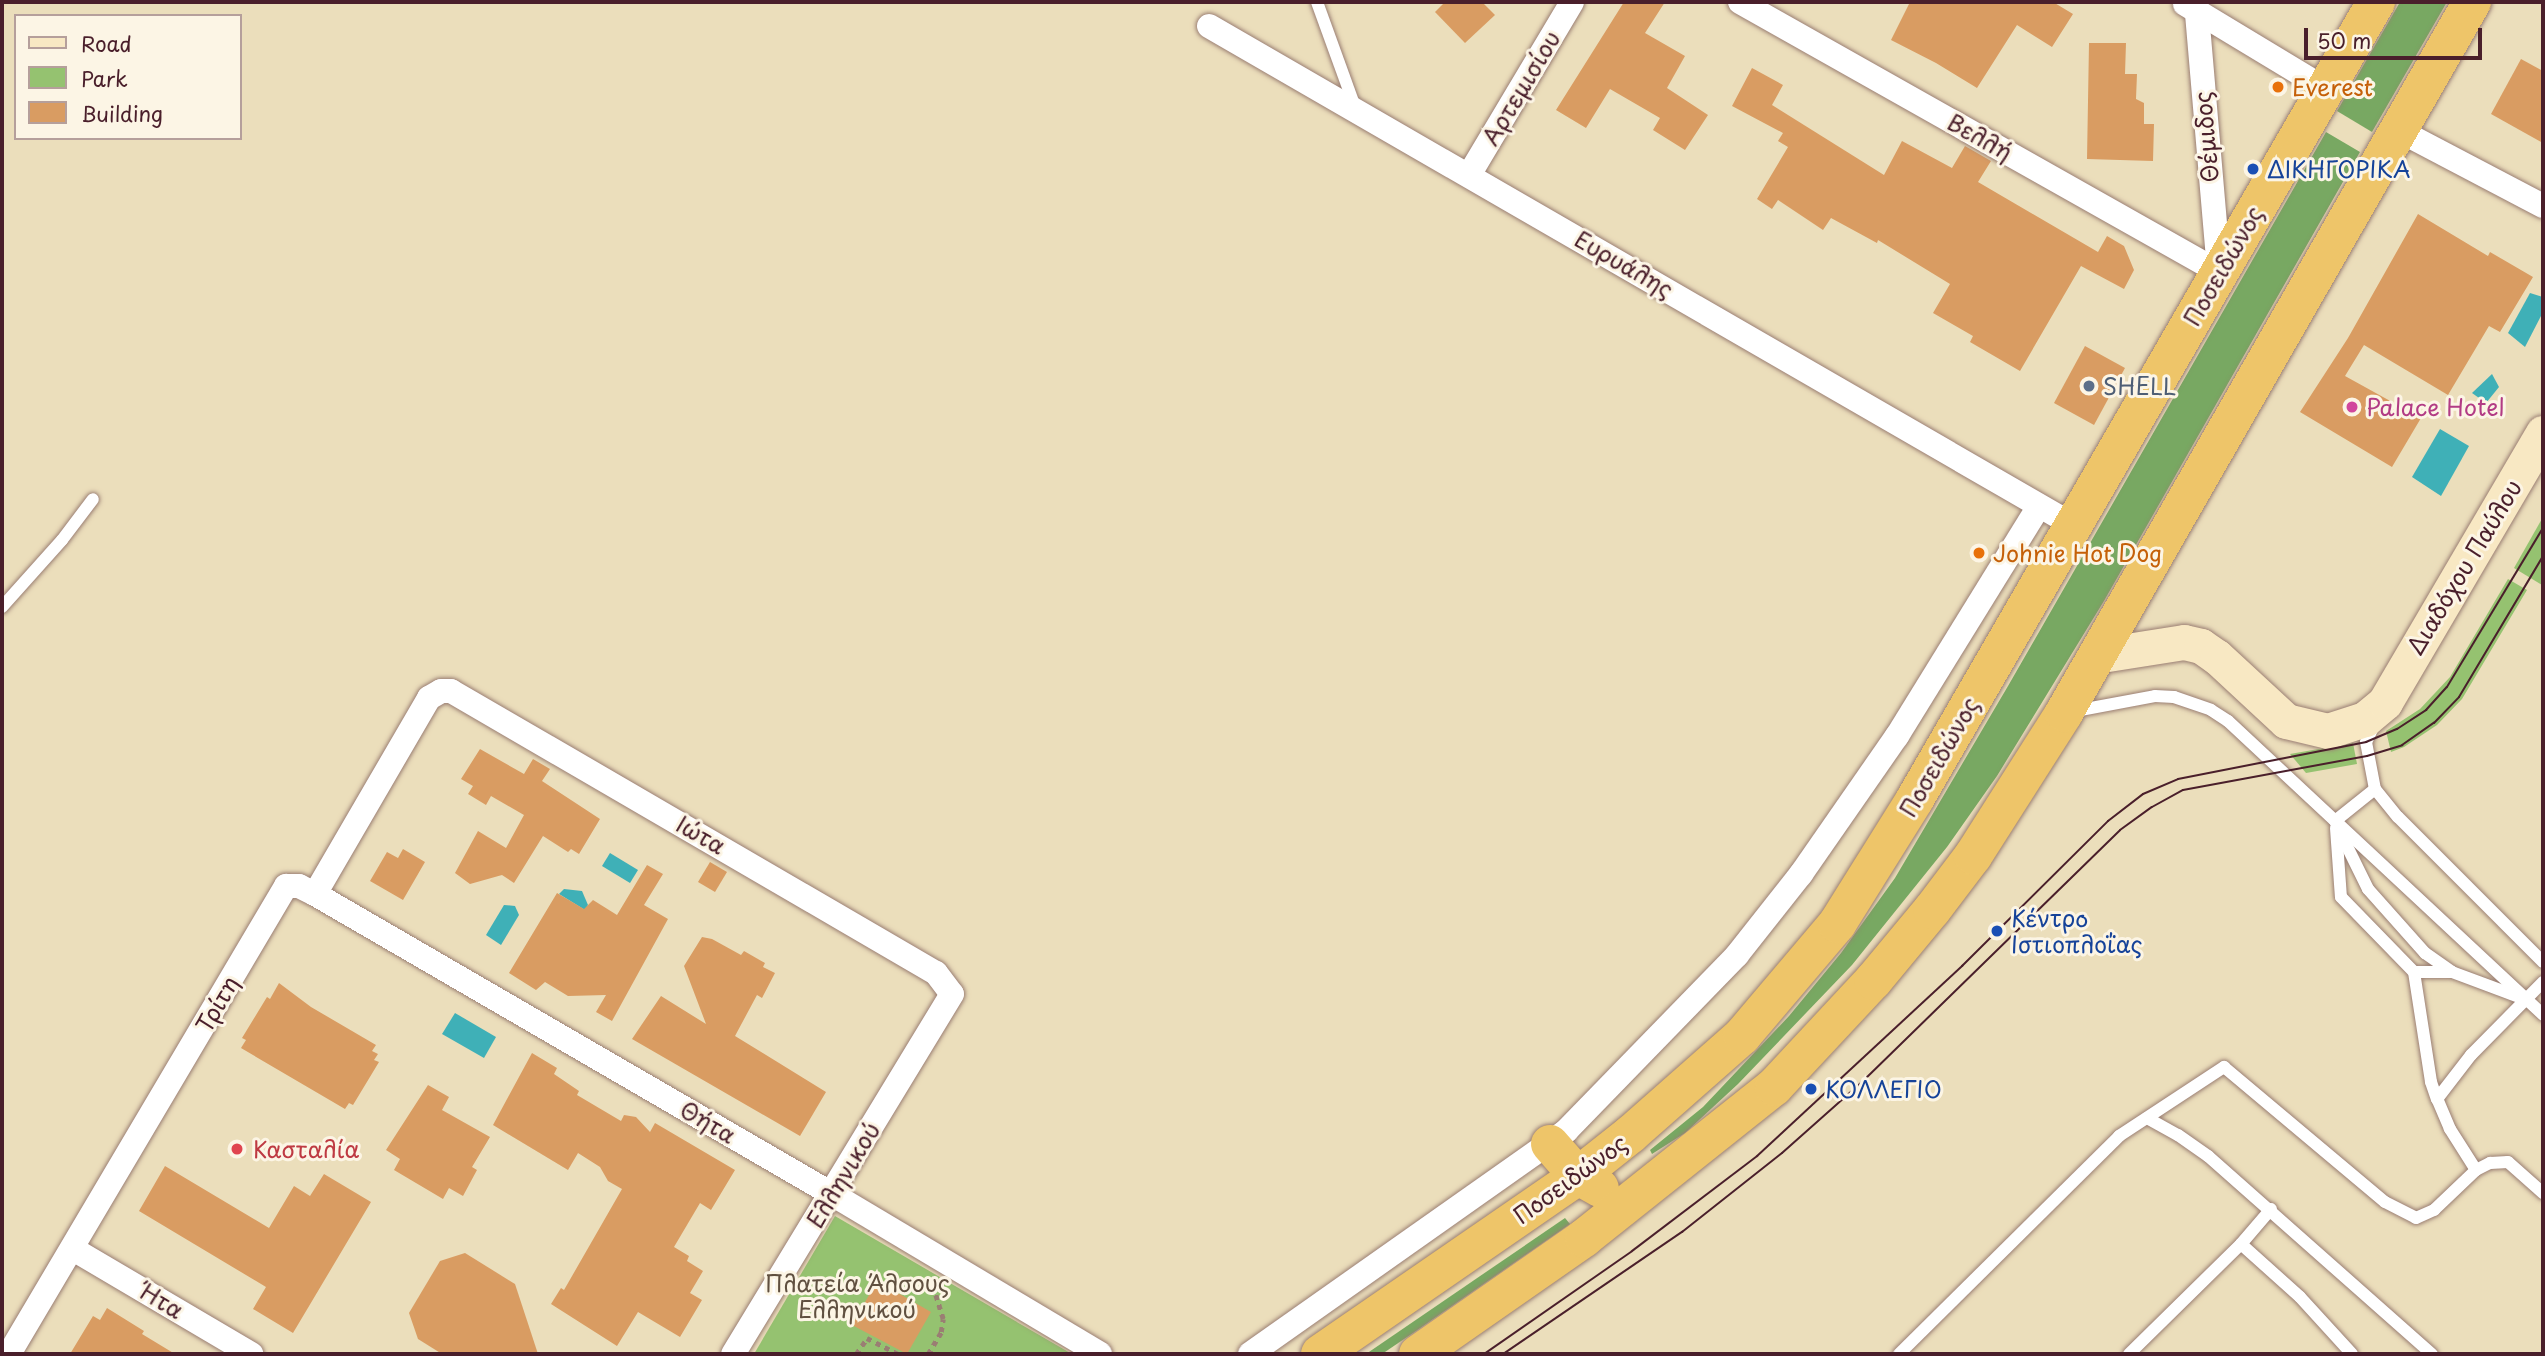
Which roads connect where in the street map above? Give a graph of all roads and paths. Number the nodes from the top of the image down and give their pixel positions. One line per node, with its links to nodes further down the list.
1 (1317, 2): 9 (lane)
2 (1572, 2): 11 (street, Αρτεμισίου)
3 (1740, 2): 13 (street, Βελλή)
4 (2376, 2): 8 (highway, Ποσειδώνος)
5 (2472, 2): 10 (highway)
6 (2191, 5): 8 (street); 13 (street, Θέμιδος)
7 (1209, 26): 9 (street, Ευρυάλης)
8 (2326, 89): 13 (highway, Ποσειδώνος)
9 (1356, 110): 11 (street, Ευρυάλης)
10 (2400, 131): 12 (street); 19 (highway)
11 (1469, 175): 16 (street, Ευρυάλης)
12 (2543, 206)
13 (2219, 272): 17 (highway, Ποσειδώνος)
14 (2543, 433): 20 (street, Διαδόχου Παύλου)
15 (93, 499): 18 (lane)
16 (2039, 506): 17 (street, Ευρυάλης); 34 (street)
17 (2073, 525): 36 (highway, Ποσειδώνος)
18 (2, 607)
19 (2095, 656): 20 (street); 21 (highway)
20 (2385, 702): 22 (lane)
21 (2064, 713): 23 (lane); 39 (highway)
22 (2375, 789): 23 (lane); 25 (lane)
23 (2335, 821): 26 (lane); 27 (lane); 30 (lane)
24 (314, 894): 29 (street, Ιώτα); 38 (street, Θήτα); 42 (street, Τρίτη)
25 (2543, 962)
26 (2414, 972): 27 (lane); 32 (lane)
27 (2452, 972): 30 (lane)
28 (2543, 982): 30 (lane)
29 (951, 994): 38 (street, Ελληνικού)
30 (2527, 1000): 31 (lane); 32 (lane)
31 (2543, 1015)
32 (2437, 1099): 35 (lane)
33 (2147, 1118): 35 (lane); 40 (lane); 55 (lane)
34 (1550, 1144): 36 (highway); 52 (street)
35 (2476, 1170): 37 (lane)
36 (1578, 1176): 39 (highway); 53 (highway, Ποσειδώνος)
37 (2543, 1193)
38 (832, 1194): 43 (street, Θήτα); 47 (street, Ελληνικού)
39 (1627, 1203): 54 (highway)
40 (2270, 1209): 41 (lane); 58 (lane)
41 (2241, 1244): 56 (lane); 57 (lane)
42 (73, 1249): 45 (street, Τρίτη); 46 (street, Ήτα)
43 (940, 1261): 50 (path); 51 (street, Θήτα)
44 (890, 1352): 48 (path); 49 (path)
45 (9, 1354)
46 (251, 1354)
47 (733, 1354)
48 (856, 1354)
49 (898, 1354)
50 (928, 1354)
51 (1100, 1354)
52 (1250, 1354)
53 (1320, 1354)
54 (1418, 1354)
55 (1899, 1354)
56 (2129, 1354)
57 (2352, 1354)
58 (2432, 1354)

